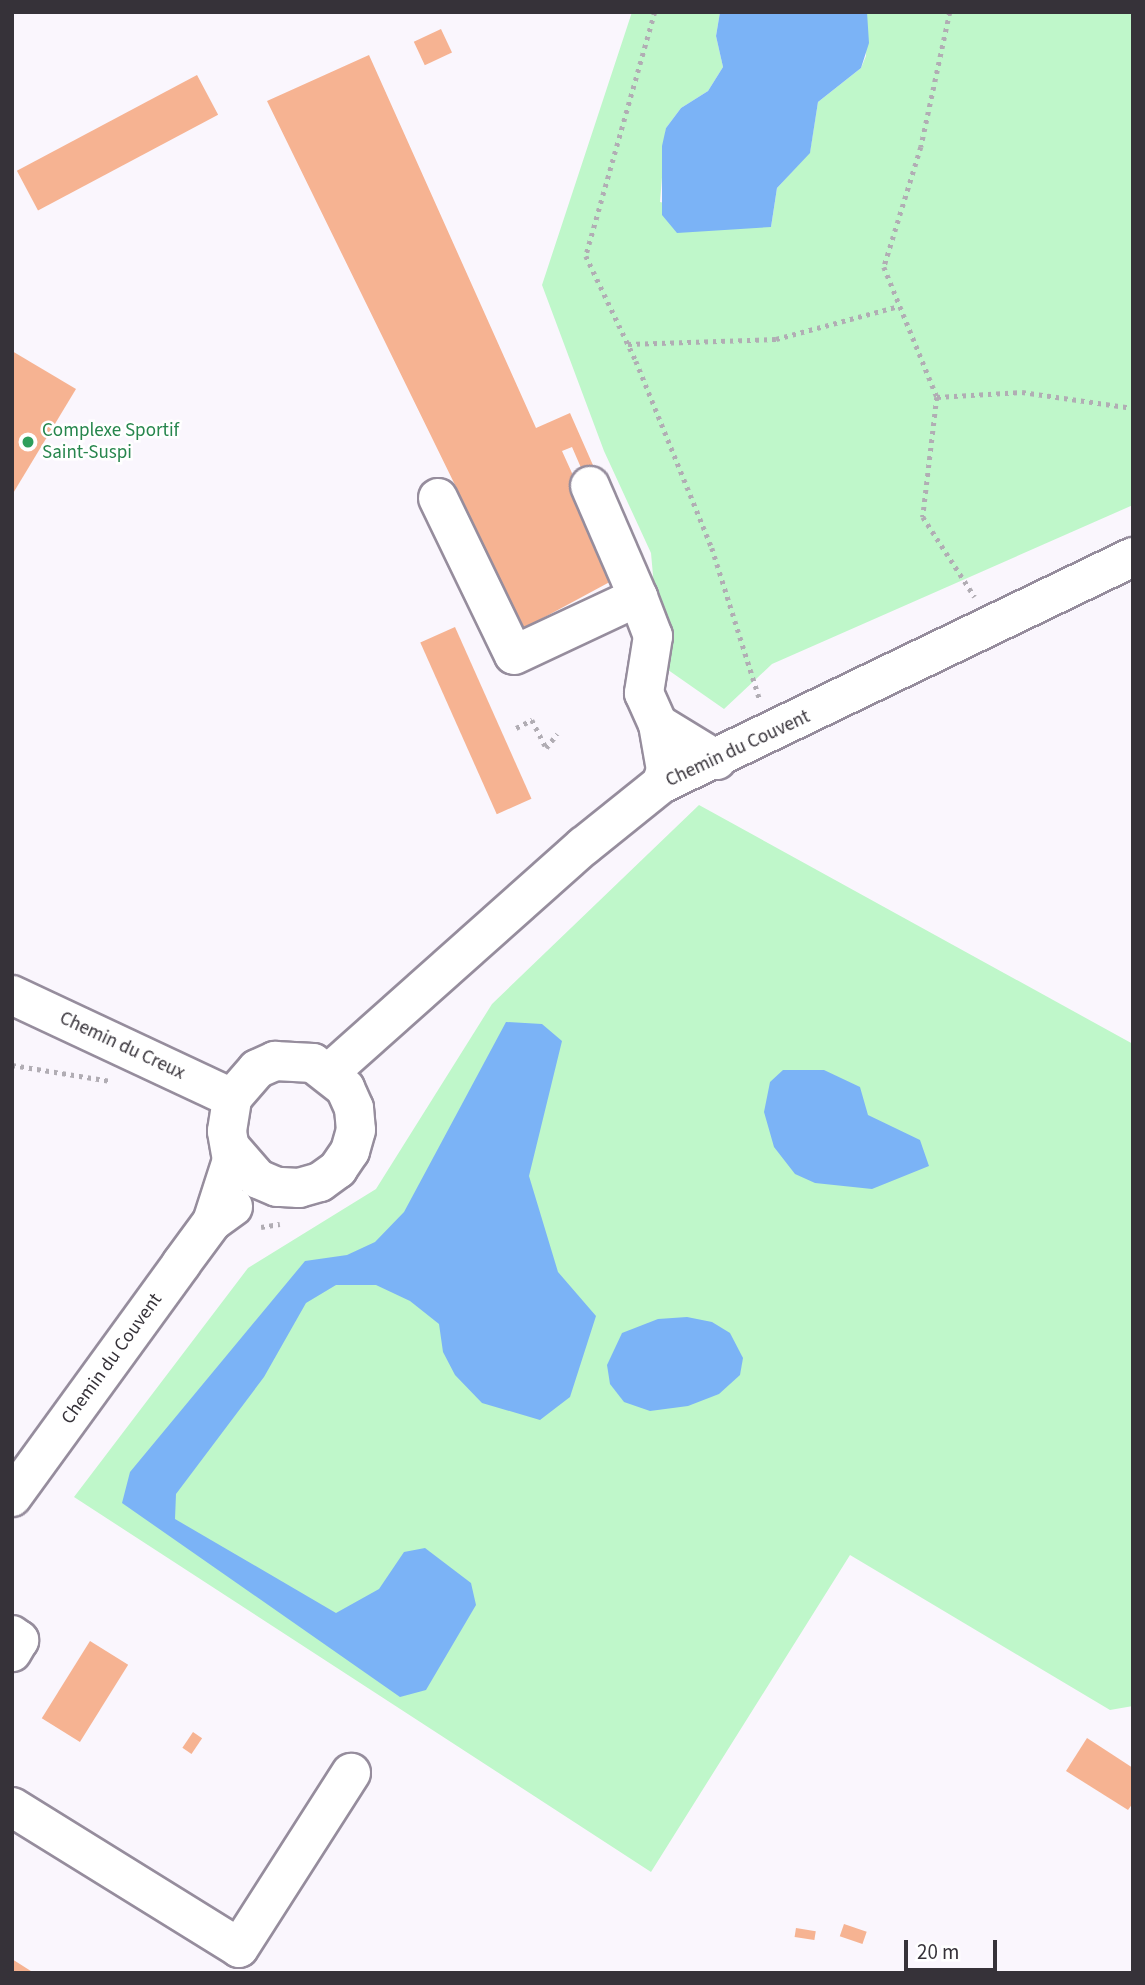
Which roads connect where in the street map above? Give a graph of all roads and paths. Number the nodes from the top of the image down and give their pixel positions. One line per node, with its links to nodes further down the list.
1 (655, 12): 4 (path)
2 (950, 12): 3 (path)
3 (900, 306): 4 (path); 5 (path)
4 (628, 344): 15 (path)
5 (937, 397): 6 (path); 11 (path)
6 (1133, 408)
7 (590, 486): 10 (street)
8 (438, 498): 10 (street)
9 (1133, 557): 15 (street, Chemin du Couvent)
10 (638, 597): 12 (street)
11 (978, 602)
12 (659, 724): 16 (street); 17 (street)
13 (516, 728): 14 (path)
14 (557, 734)
15 (771, 734): 16 (street, Chemin du Couvent)
16 (717, 760): 17 (street, Chemin du Couvent)
17 (661, 785): 20 (street, Chemin du Couvent)
18 (12, 995): 22 (street, Chemin du Creux)
19 (12, 1065): 21 (path)
20 (330, 1072): 22 (street); 24 (street, Chemin du Couvent)
21 (124, 1083)
22 (232, 1098): 23 (street, Chemin du Couvent)
23 (231, 1148): 24 (street); 25 (street, Chemin du Couvent)
24 (277, 1187): 25 (street, Chemin du Couvent)
25 (212, 1222): 26 (street, Chemin du Couvent)
26 (12, 1497)
27 (12, 1635): 28 (street)
28 (12, 1652)
29 (351, 1773): 30 (street)
30 (12, 1807)

